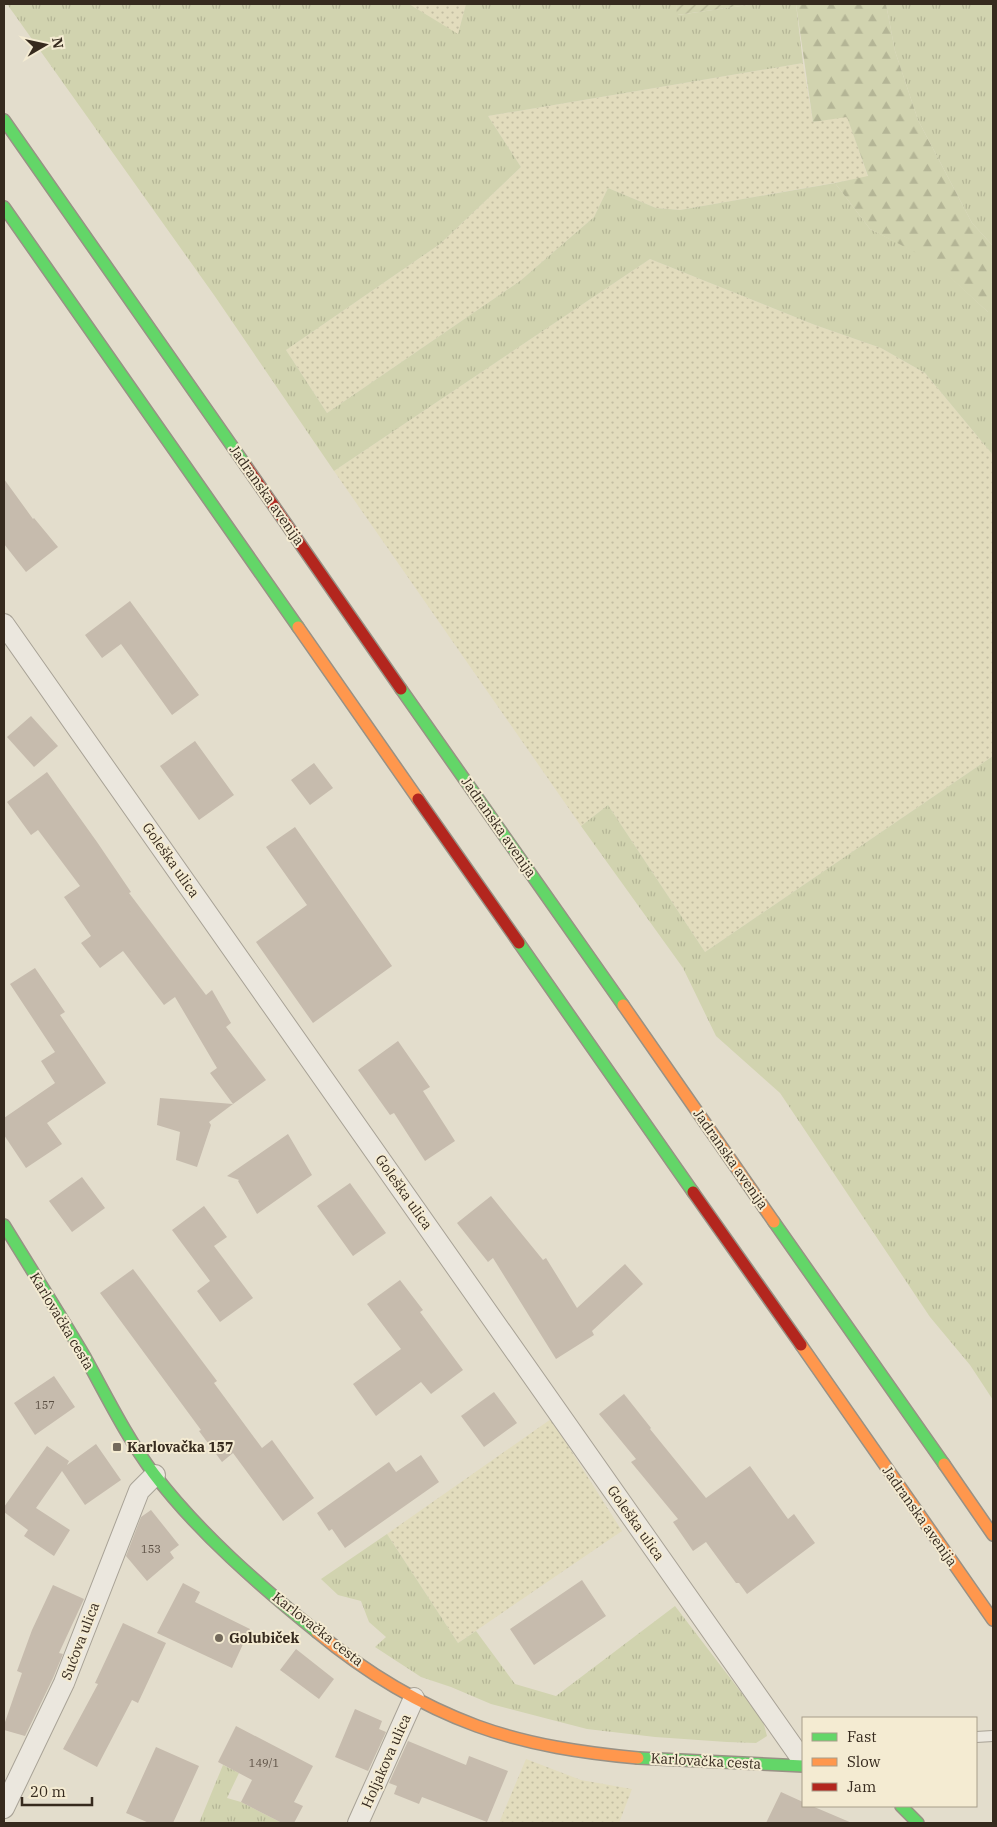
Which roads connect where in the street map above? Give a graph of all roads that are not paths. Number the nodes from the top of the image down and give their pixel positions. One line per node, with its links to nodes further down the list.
1 (4, 120): 6 (main road, Jadranska avenija)
2 (4, 207): 7 (main road, Jadranska avenija)
3 (4, 624): 11 (street, Goleška ulica)
4 (4, 1225): 5 (main road, Karlovačka cesta)
5 (155, 1475): 8 (main road, Karlovačka cesta); 14 (street, Sućova ulica)
6 (993, 1534)
7 (993, 1620)
8 (414, 1698): 12 (main road, Karlovačka cesta); 15 (street, Holjakova ulica)
9 (993, 1736): 10 (lane)
10 (977, 1737)
11 (802, 1759)
12 (802, 1766)
13 (902, 1807): 16 (main road)
14 (4, 1808)
15 (358, 1823)
16 (918, 1823)

